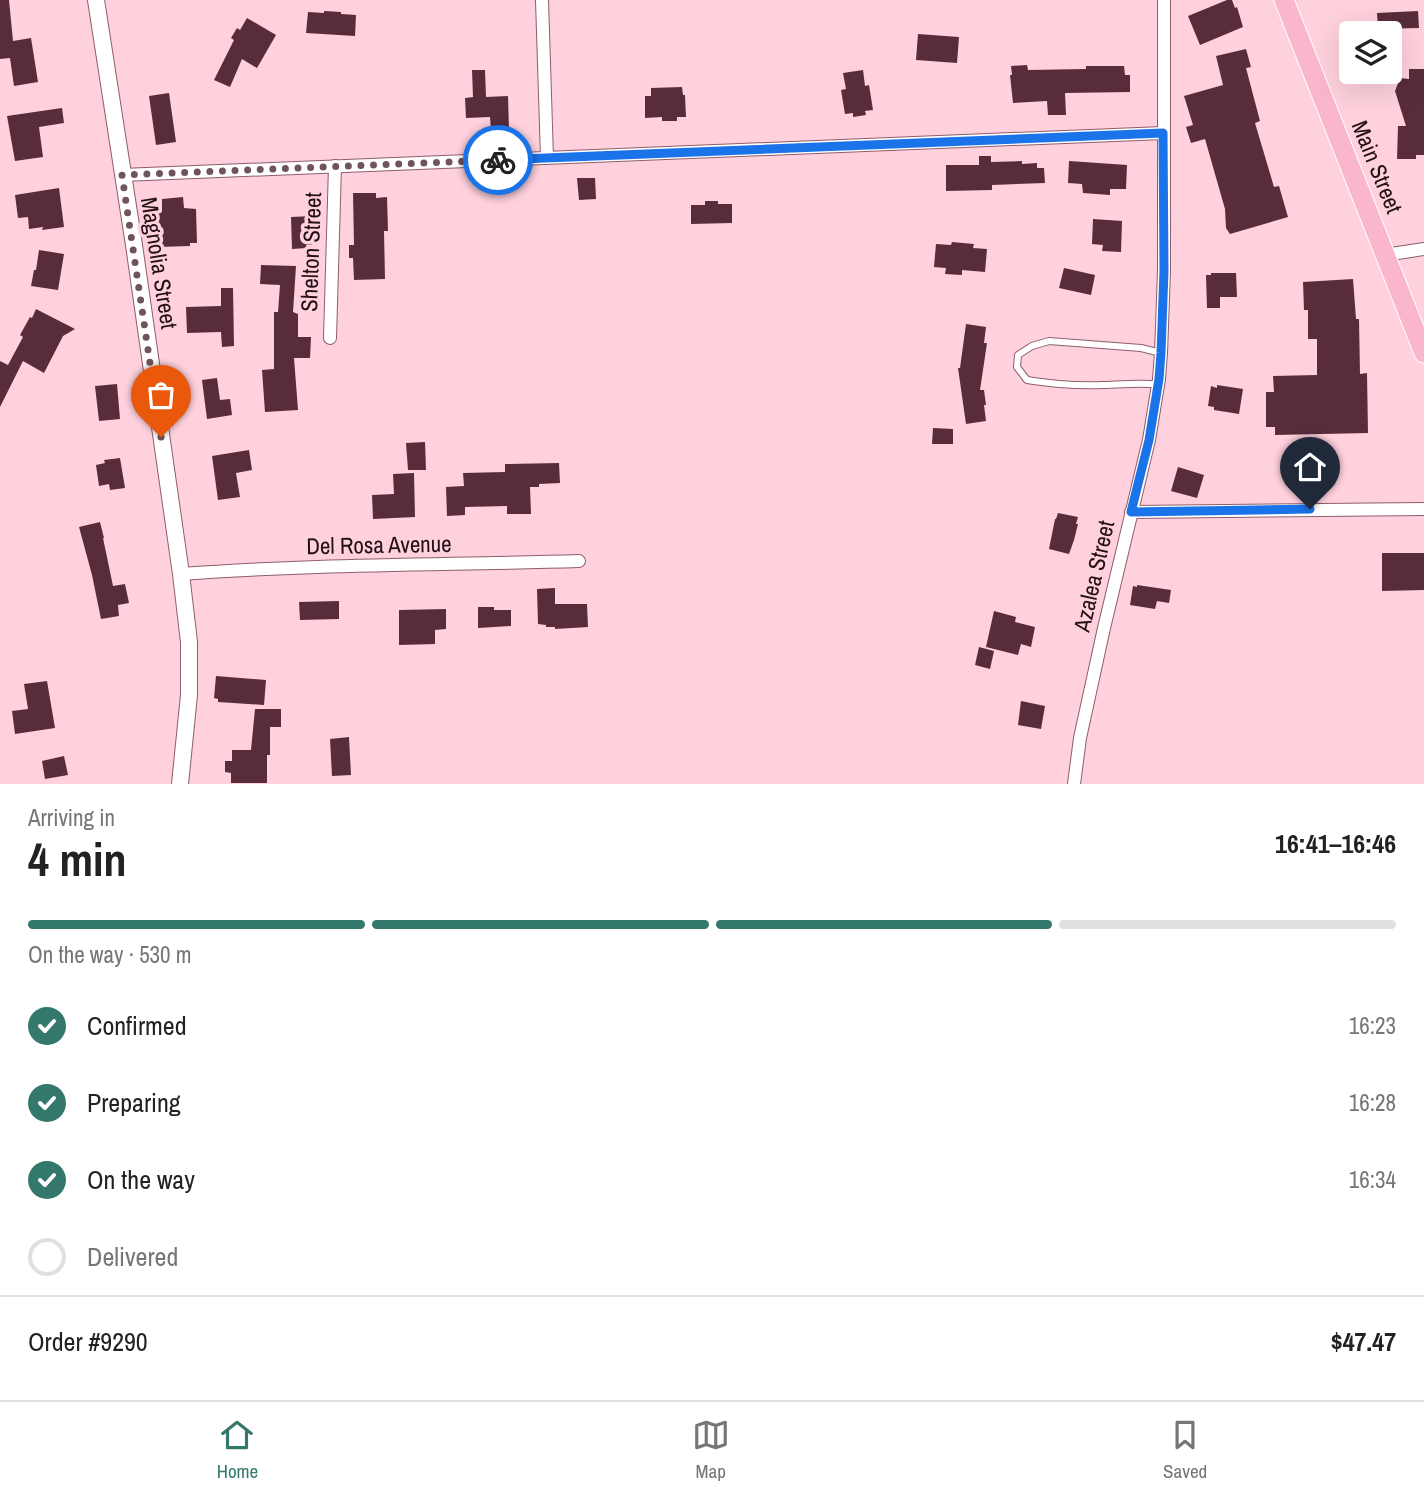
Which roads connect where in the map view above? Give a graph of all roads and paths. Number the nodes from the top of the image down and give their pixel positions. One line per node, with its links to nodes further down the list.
1 (96, 0): 8 (street, Magnolia Street)
2 (541, 0): 6 (street)
3 (1164, 0): 5 (street, Azalea Street)
4 (1284, 0): 10 (main road, Main Street)
5 (1163, 133): 6 (street); 13 (street, Azalea Street)
6 (547, 158): 7 (street)
7 (335, 166): 8 (street); 11 (street, Shelton Street)
8 (122, 175): 18 (street, Magnolia Street)
9 (1424, 249): 10 (street)
10 (1385, 255): 12 (main road, Main Street)
11 (330, 338)
12 (1424, 352)
13 (1161, 353): 14 (street, Azalea Street); 14 (lane)
14 (1158, 385): 16 (street, Azalea Street)
15 (1424, 509): 16 (street)
16 (1131, 512): 20 (street, Azalea Street)
17 (579, 561): 18 (street, Del Rosa Avenue)
18 (181, 574): 19 (street, Magnolia Street)
19 (180, 784)
20 (1074, 784)

